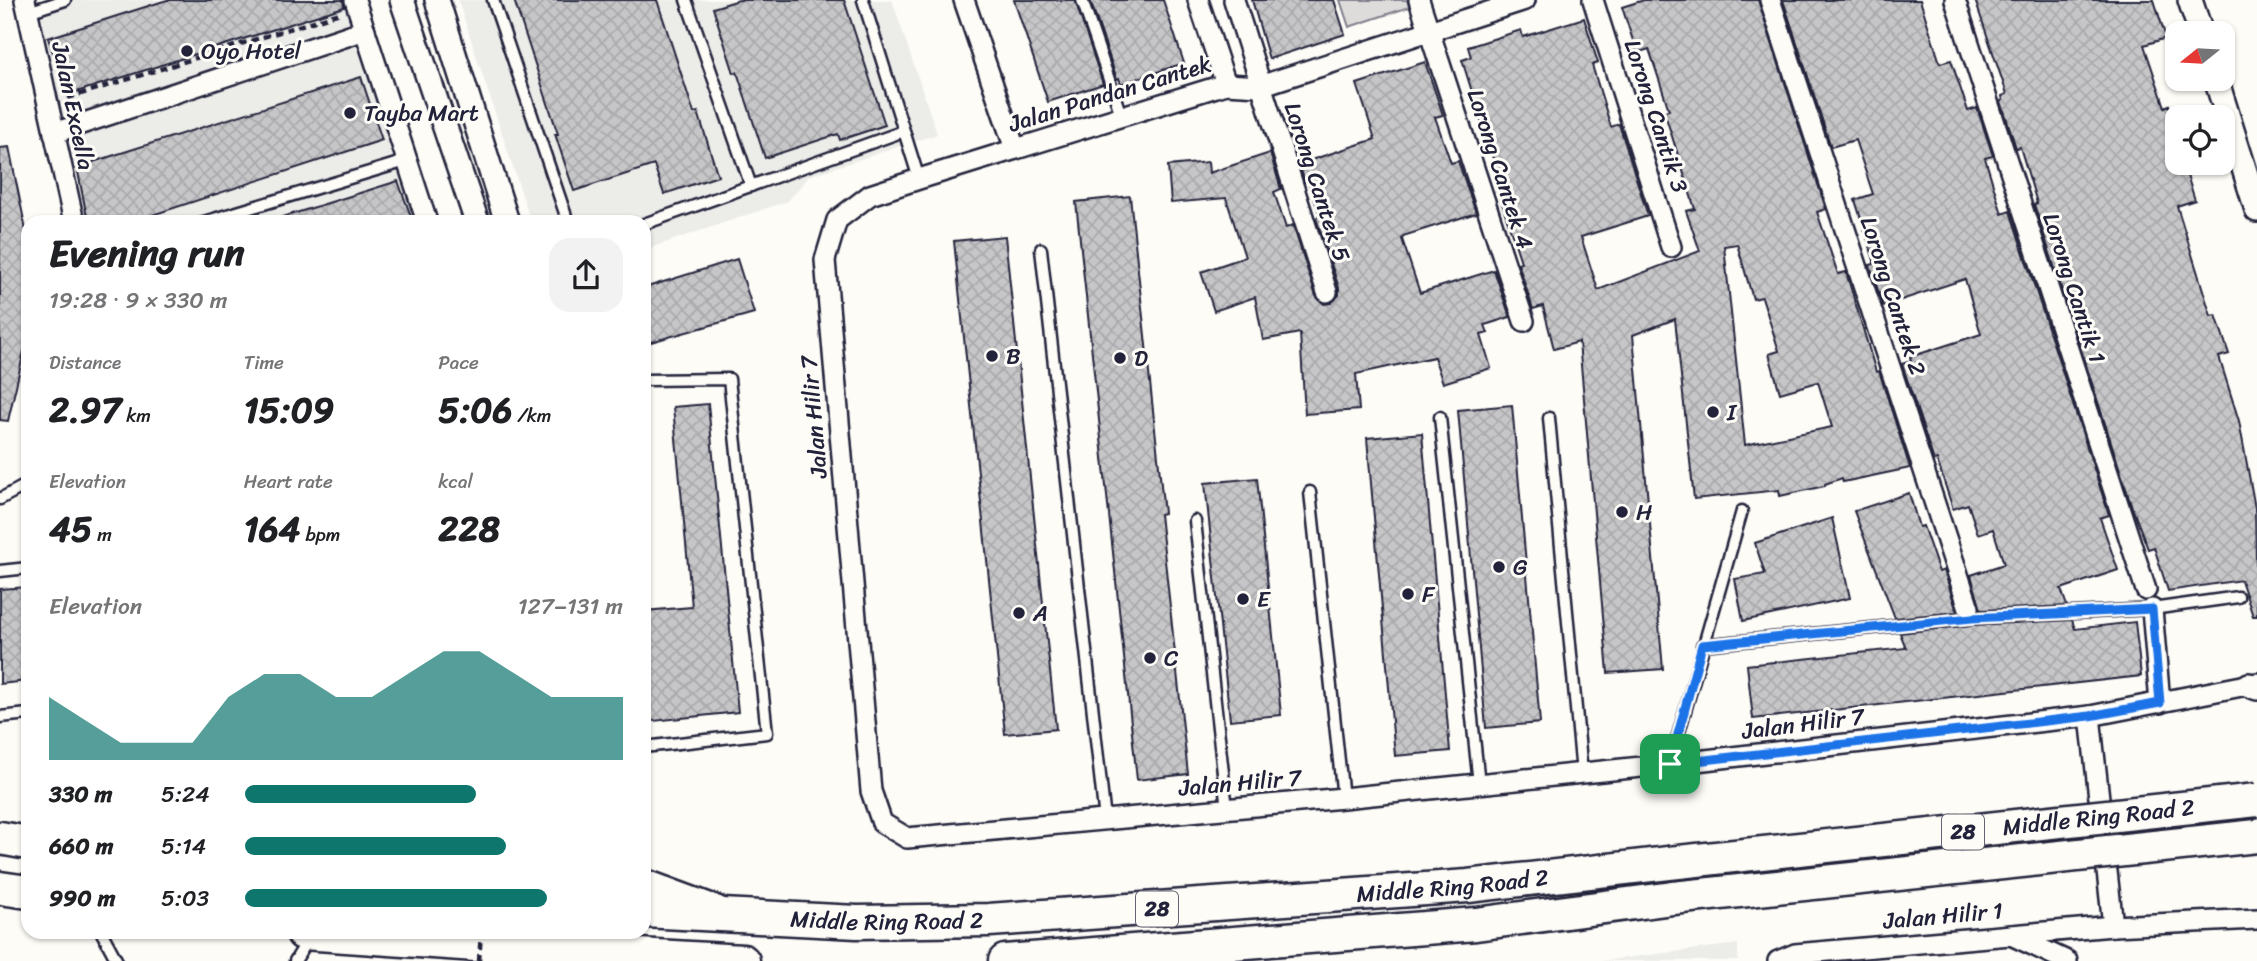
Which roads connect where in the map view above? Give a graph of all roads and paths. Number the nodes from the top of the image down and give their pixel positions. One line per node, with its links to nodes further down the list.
1 (65, 0): 18 (lane)
2 (402, 0): 39 (street)
3 (436, 0): 40 (street)
4 (493, 0): 41 (lane)
5 (686, 0): 33 (lane)
6 (863, 0): 27 (lane)
7 (964, 0): 29 (street)
8 (1082, 0): 26 (lane)
9 (1198, 0): 22 (street)
10 (1234, 0): 23 (street, Lorong Cantek 5)
11 (1419, 0): 21 (street, Lorong Cantek 4)
12 (1525, 0): 21 (street, Jalan Pandan Cantek)
13 (1593, 0): 43 (street, Lorong Cantik 3)
14 (1770, 0): 59 (street, Lorong Cantek 2)
15 (1955, 0): 58 (street, Lorong Cantik 1)
16 (2190, 0): 19 (street)
17 (356, 4): 20 (street); 25 (path)
18 (26, 6): 25 (street, Jalan Excella)
19 (2197, 21)
20 (365, 30): 28 (street); 30 (street)
21 (1429, 33): 23 (street, Jalan Pandan Cantek); 46 (street, Lorong Cantek 4)
22 (1226, 84): 23 (street, Jalan Pandan Cantek); 26 (street, Jalan Pandan Cantek)
23 (1260, 86): 45 (street, Lorong Cantek 5)
24 (2221, 91): 31 (street)
25 (48, 105): 28 (street, Jalan Excella)
26 (1121, 115): 29 (street, Jalan Pandan Cantek)
27 (904, 131): 32 (lane); 33 (lane)
28 (54, 133): 36 (street, Jalan Excella)
29 (1015, 149): 32 (street, Jalan Pandan Cantek)
30 (407, 160): 37 (lane); 38 (street)
31 (2250, 161): 35 (street)
32 (919, 179): 34 (street, Jalan Pandan Cantek)
33 (751, 186): 42 (lane)
34 (870, 195): 73 (street, Jalan Hilir 7)
35 (2257, 210)
36 (72, 215)
37 (227, 215)
38 (426, 215)
39 (475, 215)
40 (505, 215)
41 (566, 215)
42 (651, 222)
43 (1671, 247)
44 (1041, 249): 73 (lane)
45 (1327, 292)
46 (1524, 321)
47 (651, 380): 66 (lane)
48 (1440, 417): 69 (lane)
49 (1549, 418): 68 (lane)
50 (21, 488): 52 (lane)
51 (1310, 492): 70 (lane)
52 (0, 499)
53 (1742, 511): 60 (lane)
54 (1195, 521): 72 (lane)
55 (21, 569): 56 (lane)
56 (0, 572)
57 (2238, 597): 58 (lane)
58 (2149, 599): 60 (lane); 62 (street, Lorong Cantik 1)
59 (1969, 608)
60 (1702, 645): 67 (lane)
61 (2254, 685): 62 (street, Jalan Hilir 7)
62 (2160, 703): 64 (street, Jalan Hilir 7)
63 (21, 716): 65 (lane)
64 (2090, 716): 67 (street, Jalan Hilir 7); 83 (street)
65 (0, 717)
66 (651, 746)
67 (1670, 764): 68 (street, Jalan Hilir 7)
68 (1582, 773): 69 (street, Jalan Hilir 7)
69 (1479, 784): 70 (street, Jalan Hilir 7)
70 (1343, 798): 72 (street, Jalan Hilir 7)
71 (2257, 800): 81 (highway, Middle Ring Road 2 / 28, bridge)
72 (1227, 808): 73 (street, Jalan Hilir 7)
73 (1105, 820)
74 (2257, 836): 95 (highway, Middle Ring Road 2 / 28, bridge)
75 (0, 838): 76 (highway)
76 (21, 842)
77 (651, 884): 81 (street)
78 (0, 888): 79 (highway)
79 (21, 891)
80 (651, 912): 81 (highway, Middle Ring Road 2 / 28)
81 (742, 918)
82 (2257, 919): 83 (street, Jalan Hilir 1)
83 (2113, 926): 84 (street, Jalan Hilir 1)
84 (2011, 935): 89 (street, Jalan Hilir 1); 97 (street)
85 (105, 939): 91 (lane)
86 (309, 939): 92 (lane)
87 (365, 939): 90 (highway)
88 (481, 939): 93 (path, bridge)
89 (1940, 951): 96 (street, Jalan Hilir 1)
90 (535, 955): 94 (highway)
91 (117, 961)
92 (295, 961)
93 (479, 961)
94 (743, 961)
95 (1005, 961)
96 (1779, 961)
97 (2067, 961)

